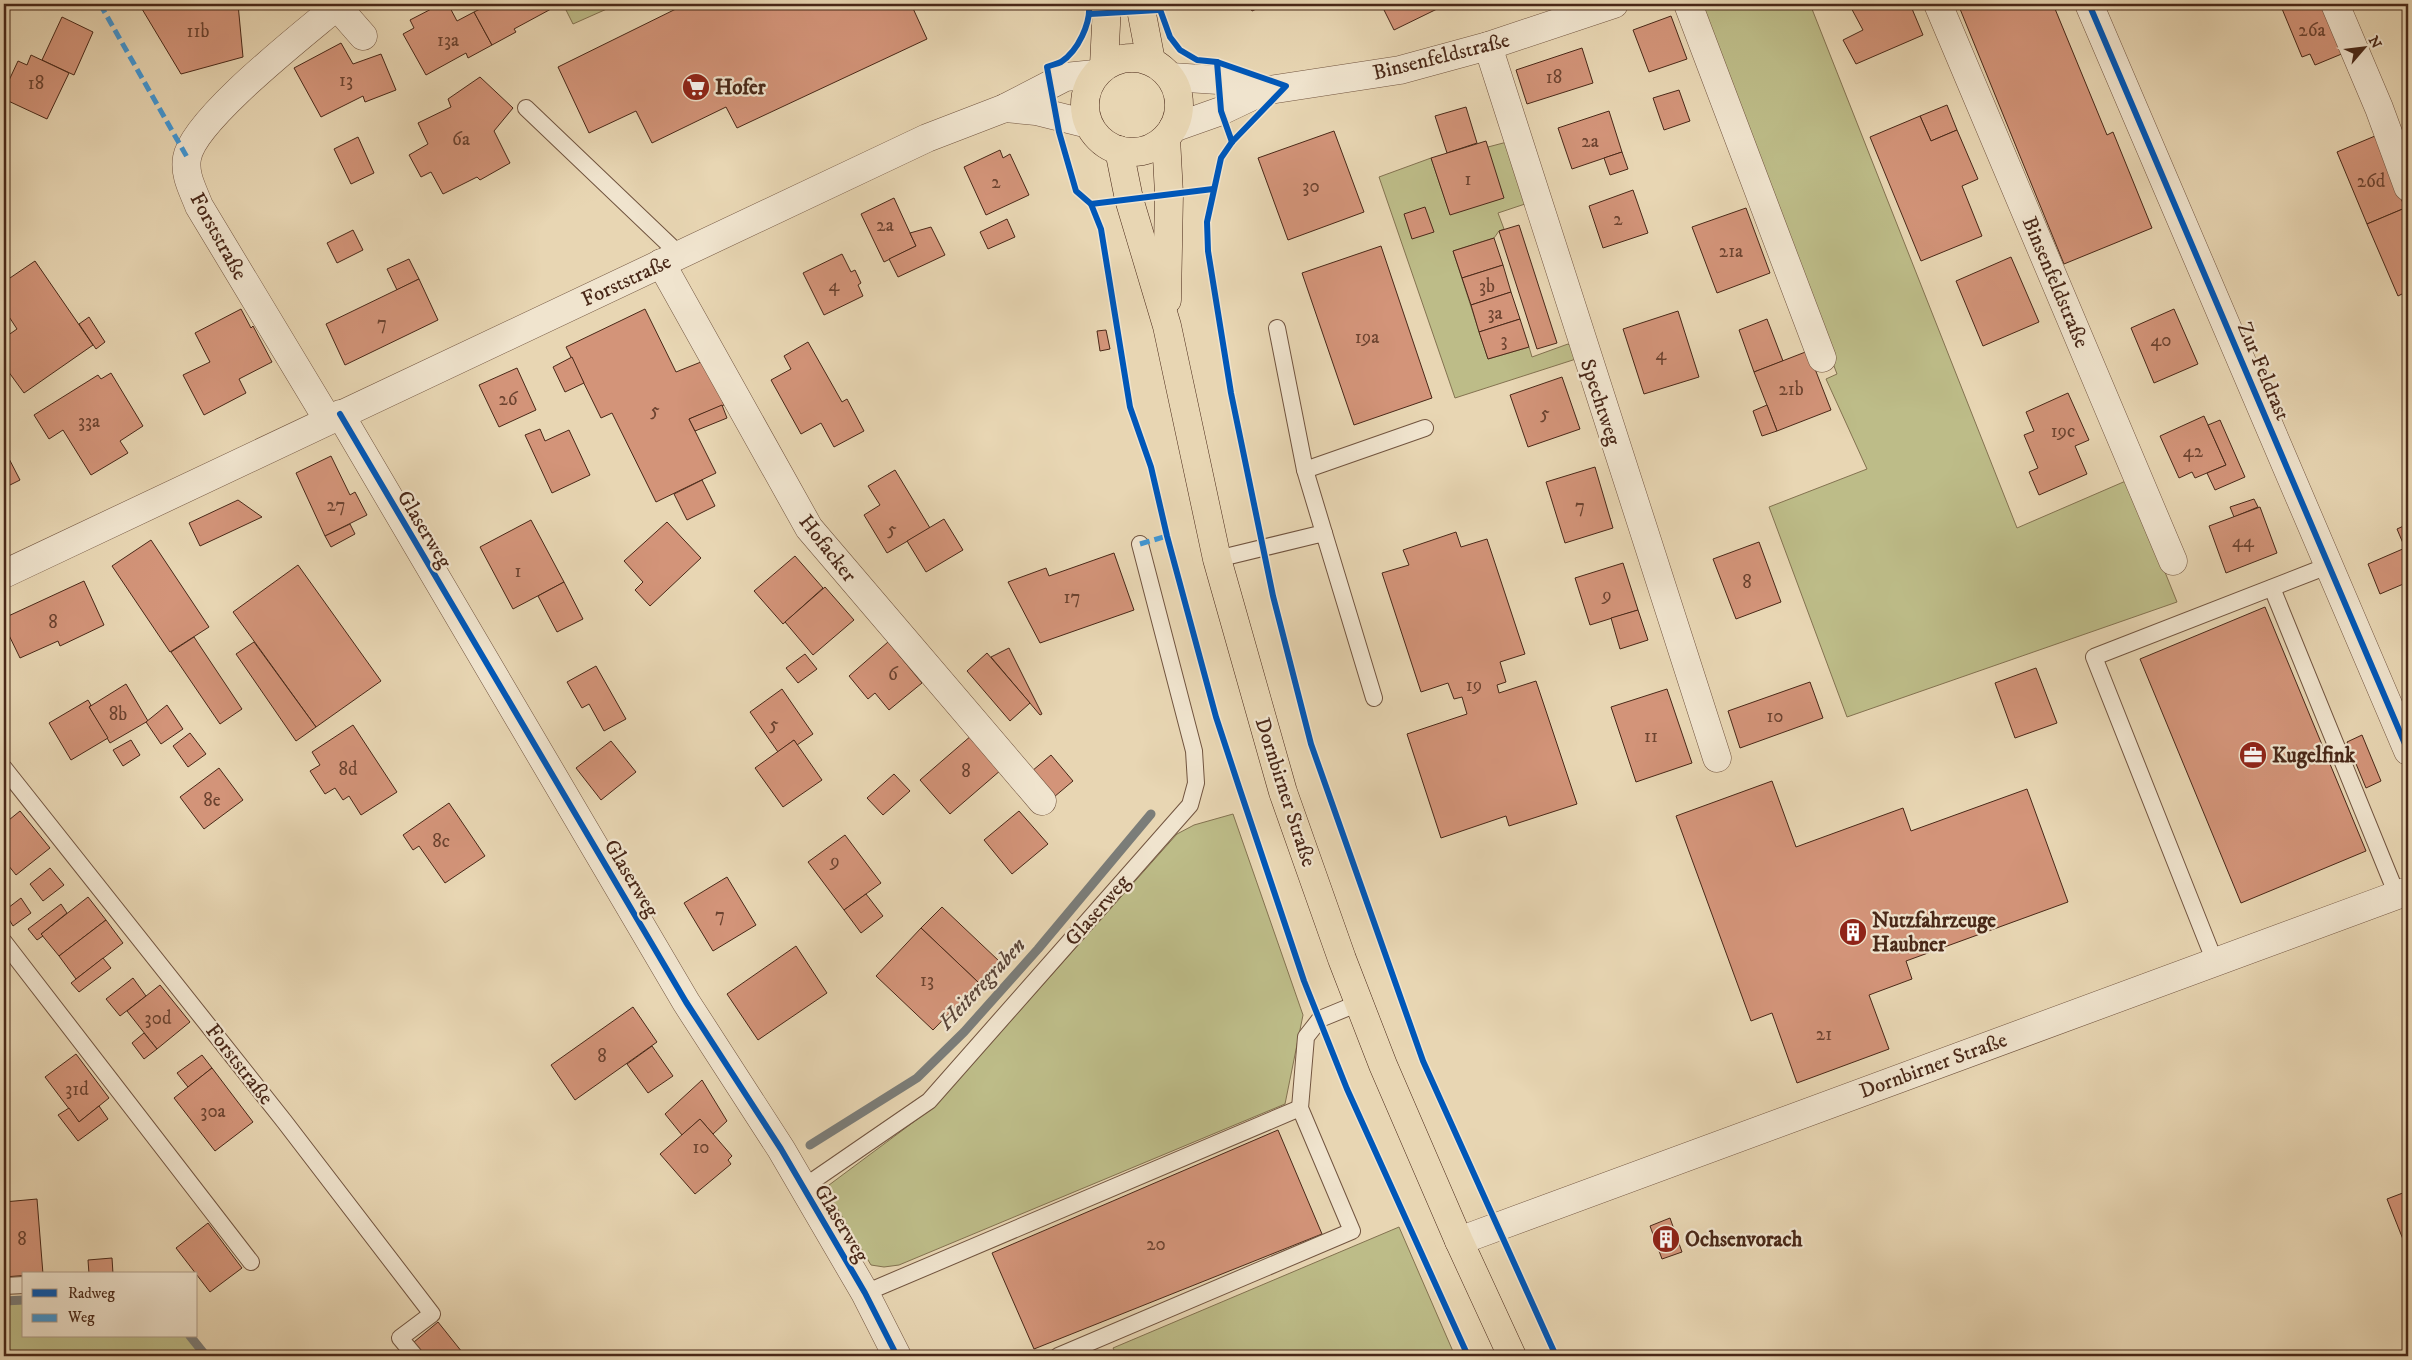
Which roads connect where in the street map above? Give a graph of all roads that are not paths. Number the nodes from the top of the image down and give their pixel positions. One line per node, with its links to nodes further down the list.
1 (337, 4): 9 (street); 24 (street, Forststraße)
2 (1107, 4): 12 (main road)
3 (1140, 4): 11 (main road, Dornbirner Straße)
4 (1614, 4): 10 (street, Binsenfeldstraße)
5 (1688, 4): 23 (street)
6 (1938, 4): 30 (street, Binsenfeldstraße)
7 (2089, 4): 31 (street, Zur Feldrast)
8 (2335, 4): 19 (street)
9 (363, 36)
10 (1488, 46): 13 (street, Binsenfeldstraße); 36 (street, Spechtweg)
11 (1161, 69): 12 (main road); 13 (street, Binsenfeldstraße); 17 (main road, Dornbirner Straße)
12 (1100, 70): 15 (street, Forststraße); 16 (main road)
13 (1263, 91): 17 (street, Binsenfeldstraße)
14 (526, 108): 20 (lane, Forststraße)
15 (1005, 108): 16 (street, Forststraße); 20 (street, Forststraße)
16 (1088, 124): 18 (main road)
17 (1170, 133): 18 (main road); 21 (main road, Dornbirner Straße)
18 (1119, 150): 21 (main road, Dornbirner Straße)
19 (2408, 187)
20 (670, 258): 24 (street, Forststraße); 38 (street, Hofacker)
21 (1167, 326): 29 (main road, Dornbirner Straße)
22 (1277, 328): 26 (lane)
23 (1822, 358)
24 (334, 417): 32 (street, Forststraße); 44 (street, Glaserweg)
25 (1425, 428): 26 (lane)
26 (1305, 470): 27 (lane)
27 (1324, 533): 29 (lane); 34 (lane)
28 (1140, 544): 44 (lane, Glaserweg)
29 (1217, 558): 42 (main road, Dornbirner Straße)
30 (2173, 561)
31 (2330, 565): 33 (lane); 35 (street, Zur Feldrast)
32 (4, 574)
33 (2272, 588): 39 (lane); 41 (lane)
34 (1374, 698)
35 (2408, 751)
36 (1717, 758)
37 (4, 768): 50 (lane, Forststraße)
38 (1042, 801)
39 (2403, 892): 41 (street, Dornbirner Straße)
40 (4, 942): 46 (lane)
41 (2215, 962): 45 (street, Dornbirner Straße)
42 (1359, 1003): 43 (lane); 45 (main road, Dornbirner Straße)
43 (1300, 1108): 49 (lane); 52 (lane)
44 (803, 1190): 49 (street, Glaserweg)
45 (1459, 1241): 53 (main road, Dornbirner Straße)
46 (251, 1262)
47 (22, 1285): 48 (lane)
48 (4, 1286)
49 (865, 1293): 51 (street, Glaserweg)
50 (415, 1356)
51 (897, 1356)
52 (1058, 1356)
53 (1512, 1356)

